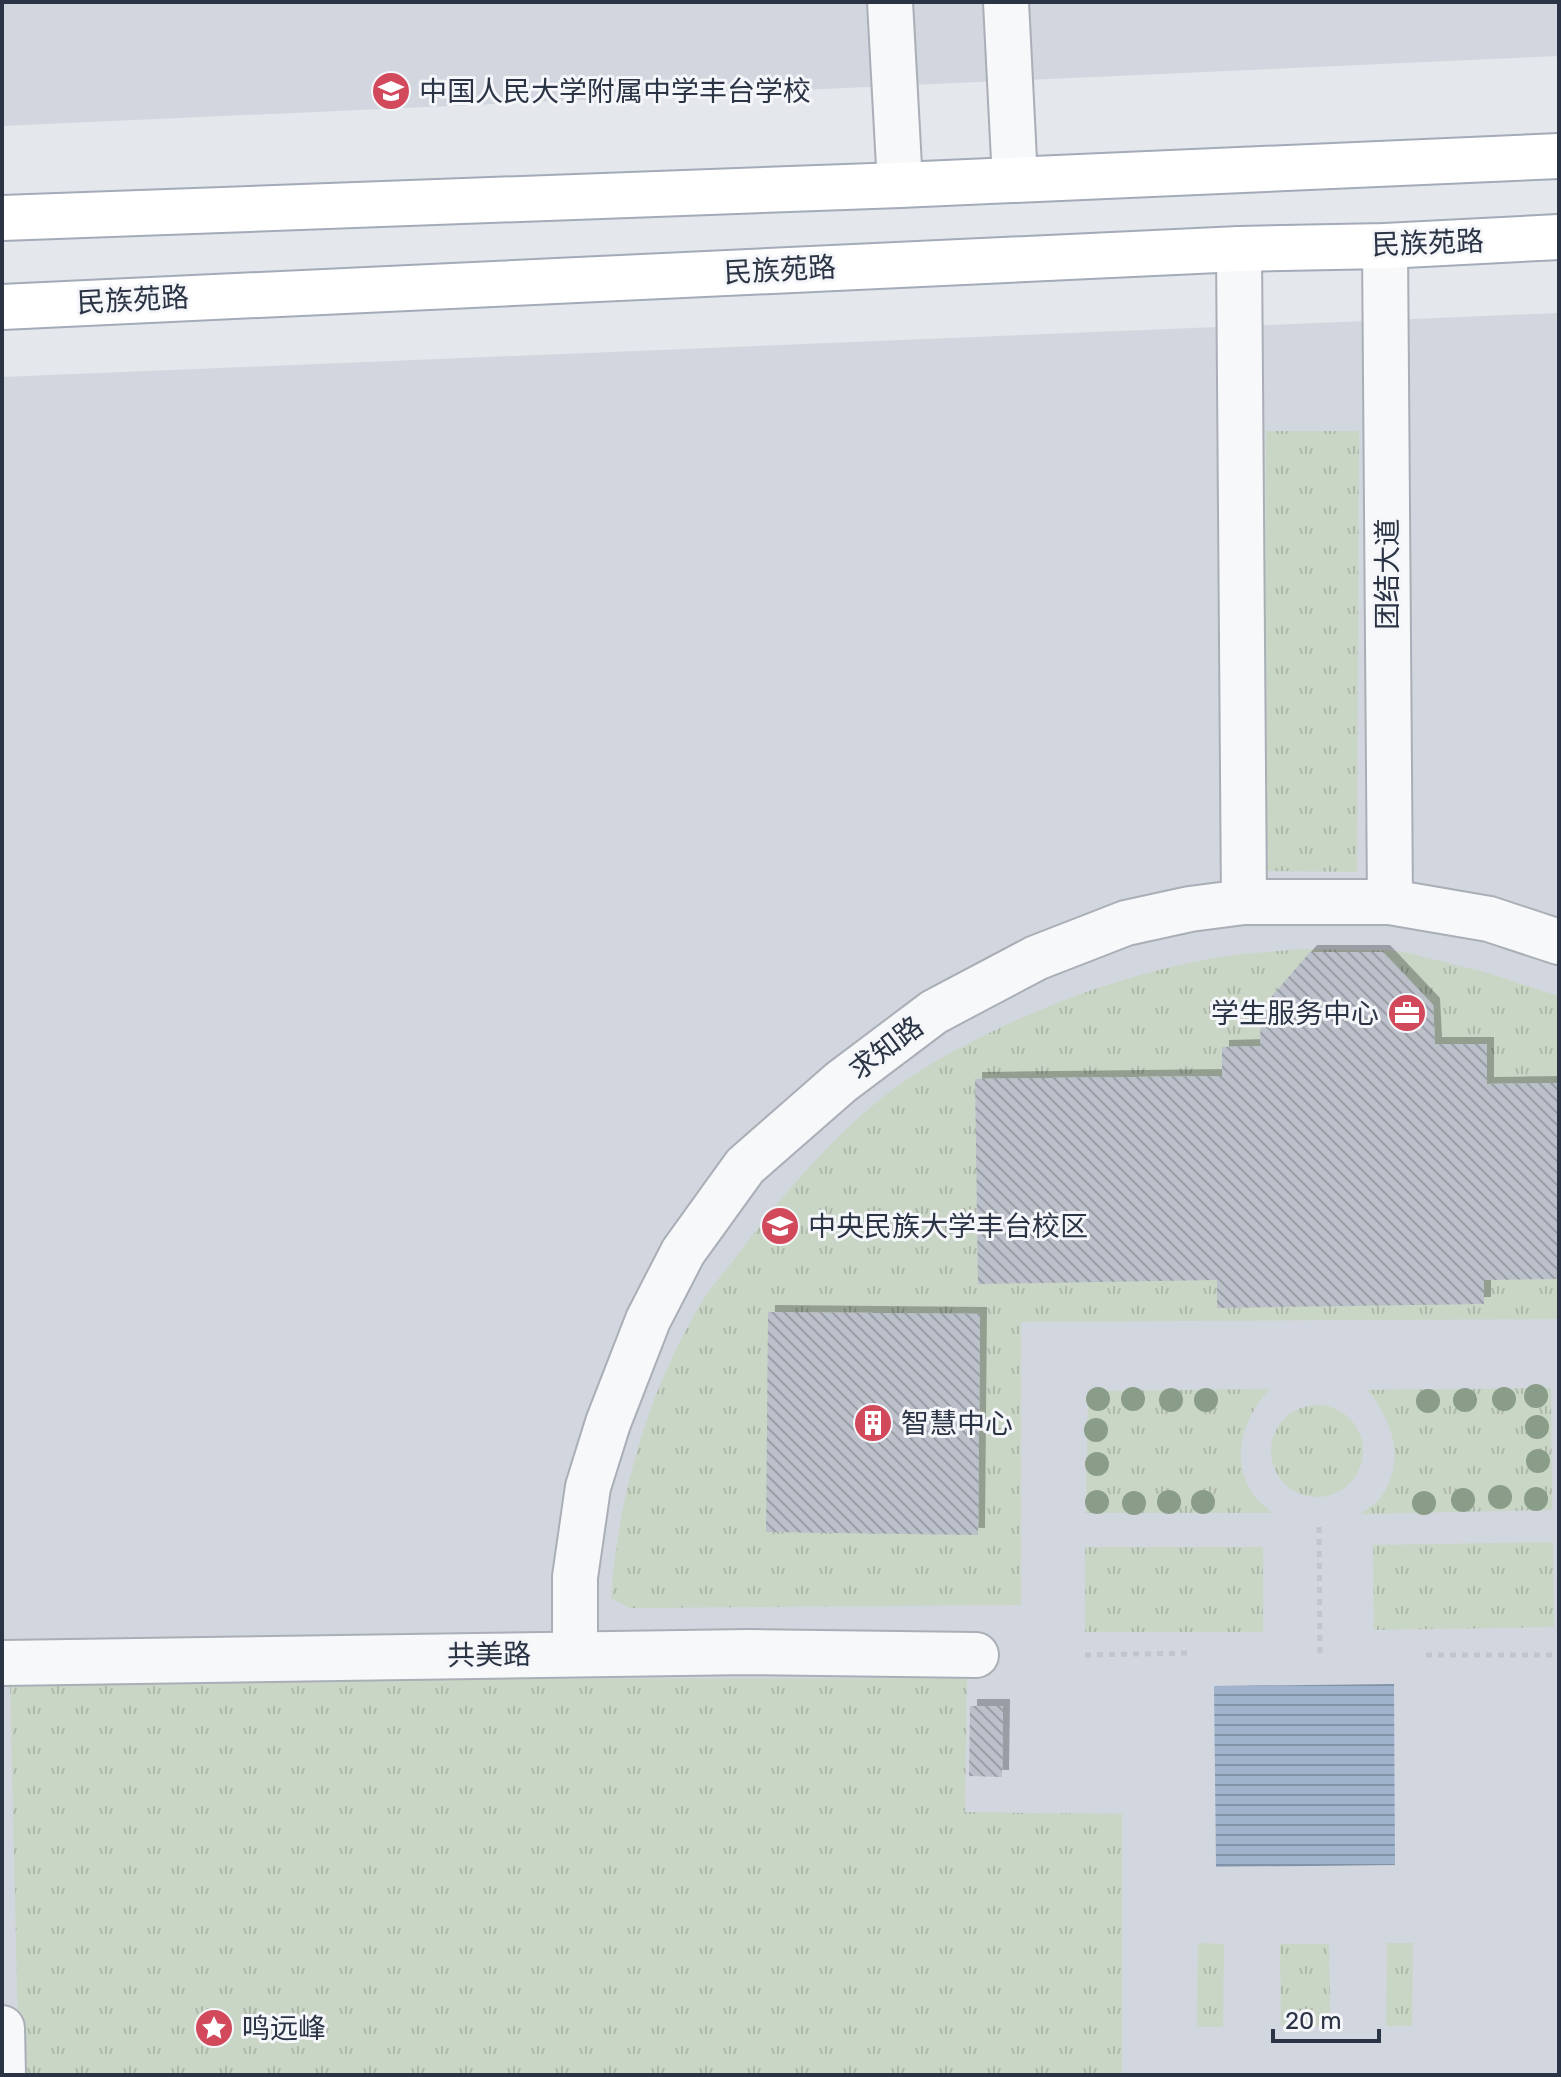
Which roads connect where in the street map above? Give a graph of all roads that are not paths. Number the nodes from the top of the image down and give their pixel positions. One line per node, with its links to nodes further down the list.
1 (890, 2): 5 (street)
2 (1006, 2): 4 (street)
3 (1559, 156): 4 (main road)
4 (1015, 180): 5 (main road)
5 (900, 185): 6 (main road)
6 (2, 218)
7 (1559, 237): 8 (main road, 民族苑路)
8 (1385, 246): 9 (main road, 民族苑路); 12 (street, 团结大道)
9 (1239, 249): 10 (main road, 民族苑路); 11 (street)
10 (2, 307)
11 (1244, 902): 12 (street, 求知路); 14 (street, 求知路)
12 (1390, 902): 13 (street, 求知路)
13 (1559, 942)
14 (575, 1654): 15 (street, 共美路); 16 (street, 共美路)
15 (976, 1655)
16 (2, 1663)
17 (2, 2028): 18 (street)
18 (3, 2075)

